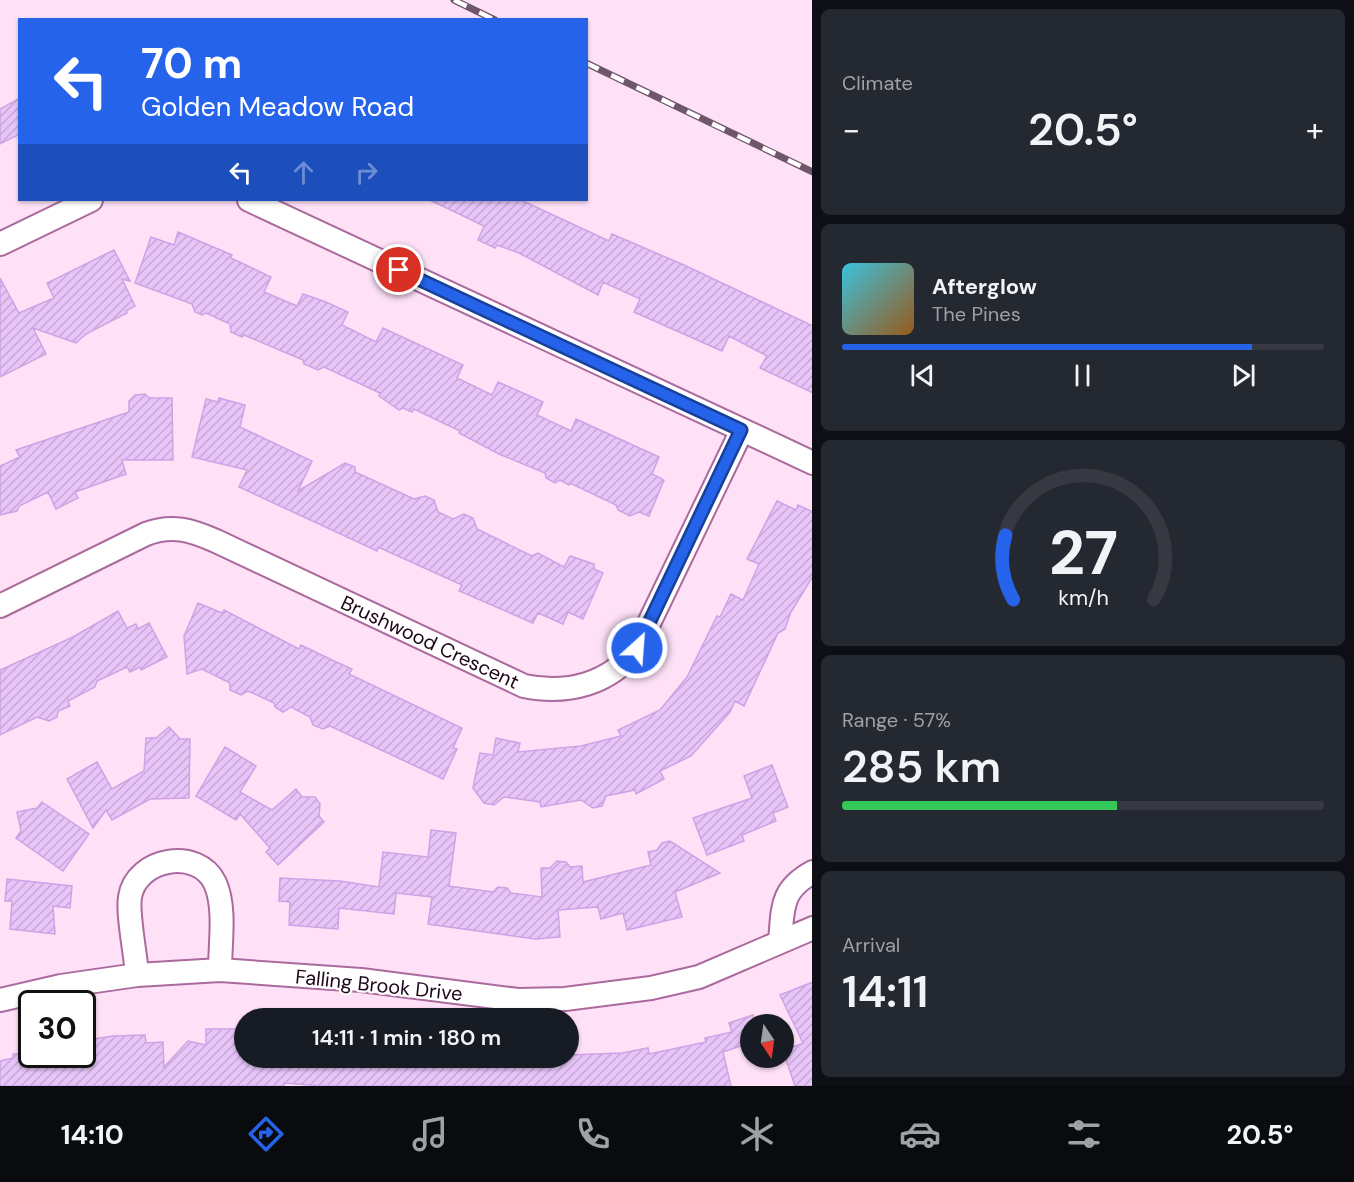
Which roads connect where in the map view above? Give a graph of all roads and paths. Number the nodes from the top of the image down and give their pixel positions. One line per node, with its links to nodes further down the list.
1 (89, 201): 3 (street)
2 (251, 201): 4 (street)
3 (0, 244)
4 (741, 430): 5 (street); 6 (street, Brushwood Crescent)
5 (812, 463)
6 (0, 606)
7 (812, 873): 9 (street)
8 (812, 928): 9 (street, Falling Brook Drive)
9 (780, 942): 10 (street, Falling Brook Drive)
10 (220, 970): 11 (street, Falling Brook Drive); 11 (street)
11 (137, 975): 12 (street, Falling Brook Drive)
12 (0, 1000)

